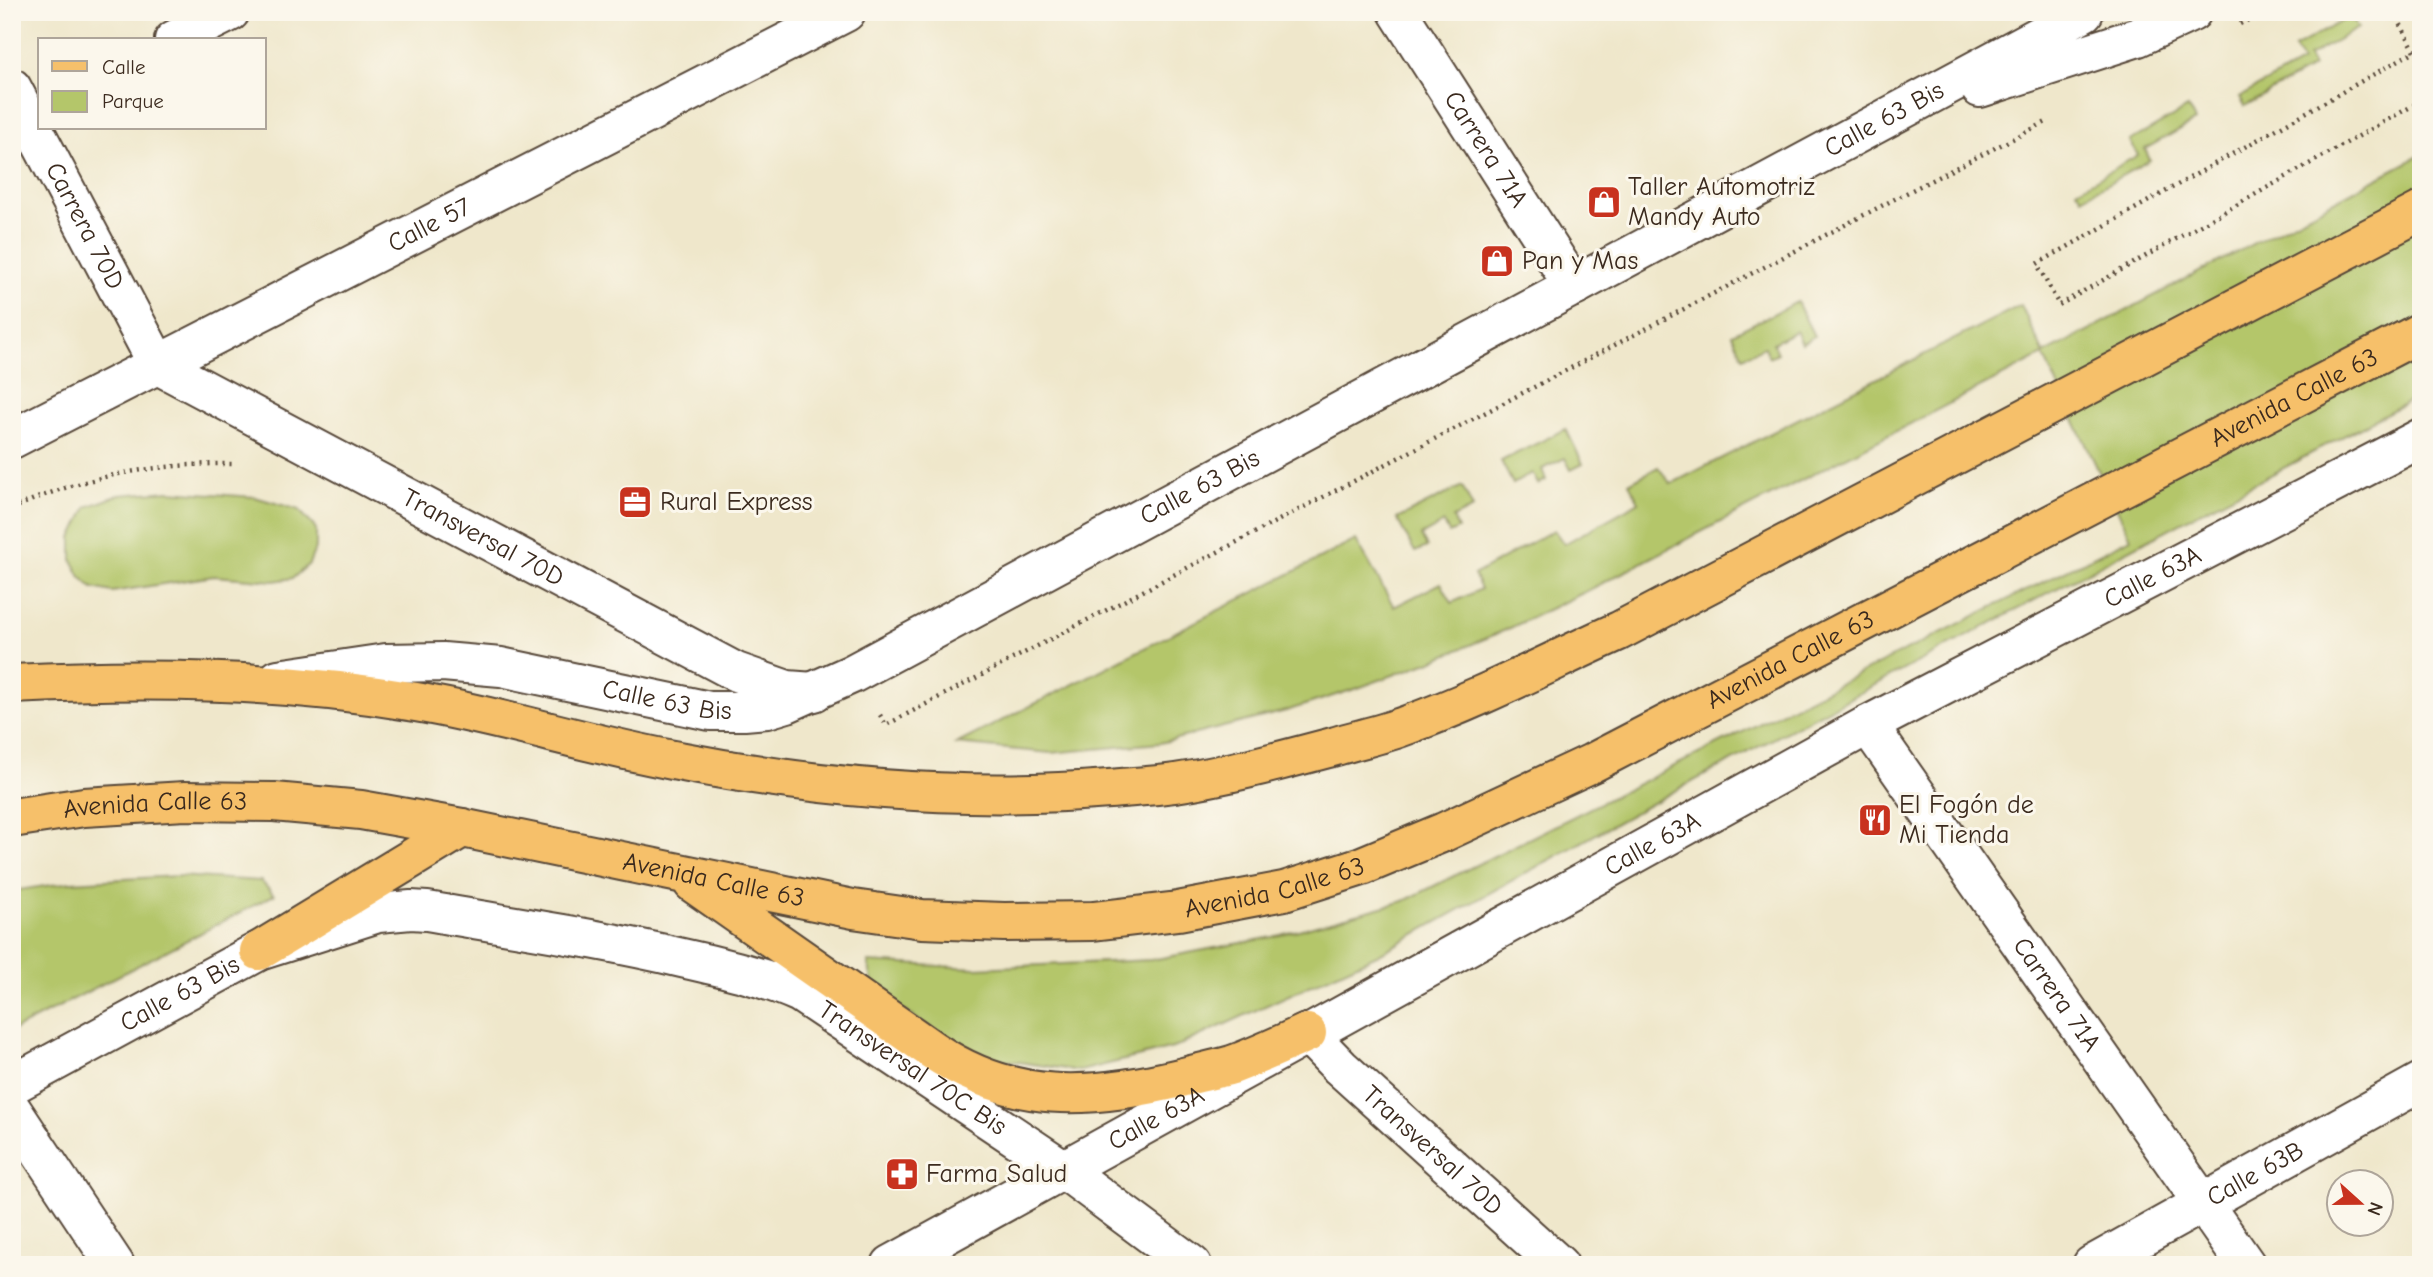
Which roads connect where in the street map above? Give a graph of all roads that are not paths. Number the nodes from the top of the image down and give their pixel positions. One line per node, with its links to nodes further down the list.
1 (230, 12): 6 (street)
2 (846, 12): 14 (street, Calle 57)
3 (1398, 12): 12 (street, Carrera 71A)
4 (2084, 12): 8 (street, Calle 63 Bis)
5 (2192, 12): 8 (street)
6 (178, 38)
7 (26, 103): 9 (street, Carrera 70D)
8 (1892, 115): 12 (street, Calle 63 Bis)
9 (38, 127)
10 (40, 130): 14 (street, Carrera 70D)
11 (2421, 211): 17 (main road)
12 (1574, 287): 19 (street, Calle 63 Bis)
13 (2421, 332): 23 (main road, Avenida Calle 63)
14 (158, 365): 16 (street, Calle 57); 19 (street, Transversal 70D)
15 (2421, 438): 20 (street, Calle 63A)
16 (12, 439)
17 (257, 682): 18 (main road); 19 (street, Calle 63 Bis)
18 (12, 684)
19 (814, 692)
20 (1868, 725): 26 (street, Calle 63A); 31 (street, Carrera 71A)
21 (12, 818): 22 (main road, Avenida Calle 63)
22 (462, 828): 23 (main road, Avenida Calle 63); 24 (main road)
23 (680, 874): 26 (main road)
24 (259, 951): 25 (street, Calle 63 Bis); 28 (street, Calle 63 Bis)
25 (724, 968): 30 (street, Transversal 70C Bis)
26 (1307, 1033): 30 (street, Calle 63A); 35 (street, Transversal 70D)
27 (2421, 1083): 31 (street, Calle 63B)
28 (12, 1085)
29 (12, 1110): 32 (street)
30 (1063, 1169): 33 (street, Calle 63A); 34 (street, Transversal 70C Bis)
31 (2203, 1203): 36 (street, Calle 63B); 37 (street, Carrera 71A)
32 (115, 1265)
33 (891, 1265)
34 (1192, 1265)
35 (1559, 1265)
36 (2092, 1265)
37 (2246, 1265)

